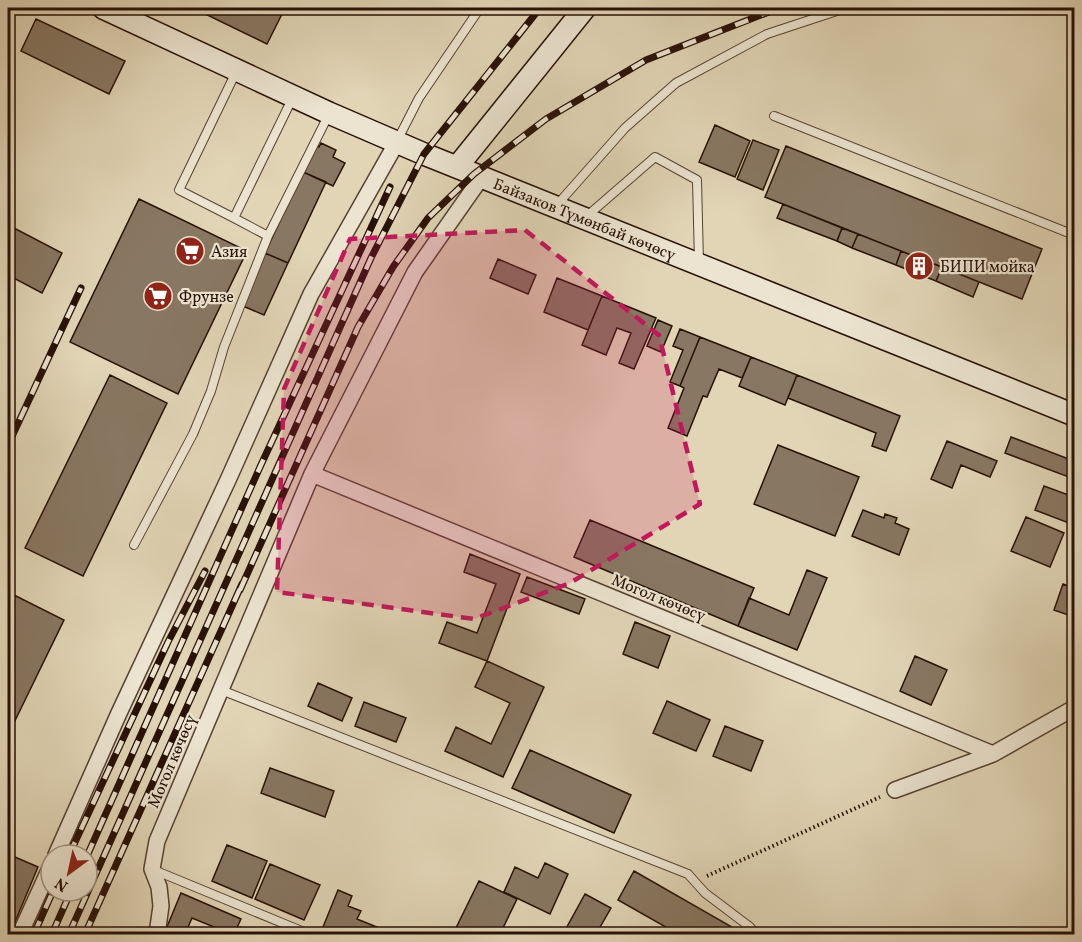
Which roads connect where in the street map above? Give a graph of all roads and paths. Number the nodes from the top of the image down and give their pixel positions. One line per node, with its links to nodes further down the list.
1 (103, 8): 5 (main road, Байзаков Түмөнбай көчөсү)
2 (480, 8): 9 (lane)
3 (585, 8): 10 (main road)
4 (846, 8): 12 (lane)
5 (237, 69): 6 (main road, Байзаков Түмөнбай көчөсү); 13 (lane)
6 (294, 95): 7 (main road, Байзаков Түмөнбай көчөсү); 13 (lane)
7 (329, 113): 9 (main road, Байзаков Түмөнбай көчөсү); 16 (lane)
8 (774, 116): 15 (lane)
9 (397, 142): 10 (main road, Байзаков Түмөнбай көчөсү); 25 (street)
10 (457, 167): 11 (main road, Байзаков Түмөнбай көчөсү)
11 (481, 178): 12 (main road, Байзаков Түмөнбай көчөсү); 19 (street, Могол көчөсү)
12 (555, 207): 14 (main road, Байзаков Түмөнбай көчөсү)
13 (234, 218): 16 (lane)
14 (584, 218): 17 (main road, Байзаков Түмөнбай көчөсү); 17 (lane)
15 (1074, 235)
16 (268, 236): 20 (lane)
17 (699, 265): 18 (main road, Байзаков Түмөнбай көчөсү)
18 (1074, 415)
19 (312, 474): 21 (street, Могол көчөсү); 23 (street, Могол көчөсү)
20 (134, 545)
21 (221, 690): 26 (street, Могол көчөсү); 27 (lane)
22 (1074, 708): 23 (street)
23 (993, 754): 24 (street)
24 (895, 790): 27 (path)
25 (61, 843)
26 (152, 869): 30 (street, Могол көчөсү); 31 (lane)
27 (695, 882): 32 (lane)
28 (39, 892): 29 (street)
29 (20, 934)
30 (157, 934)
31 (309, 934)
32 (756, 934)

